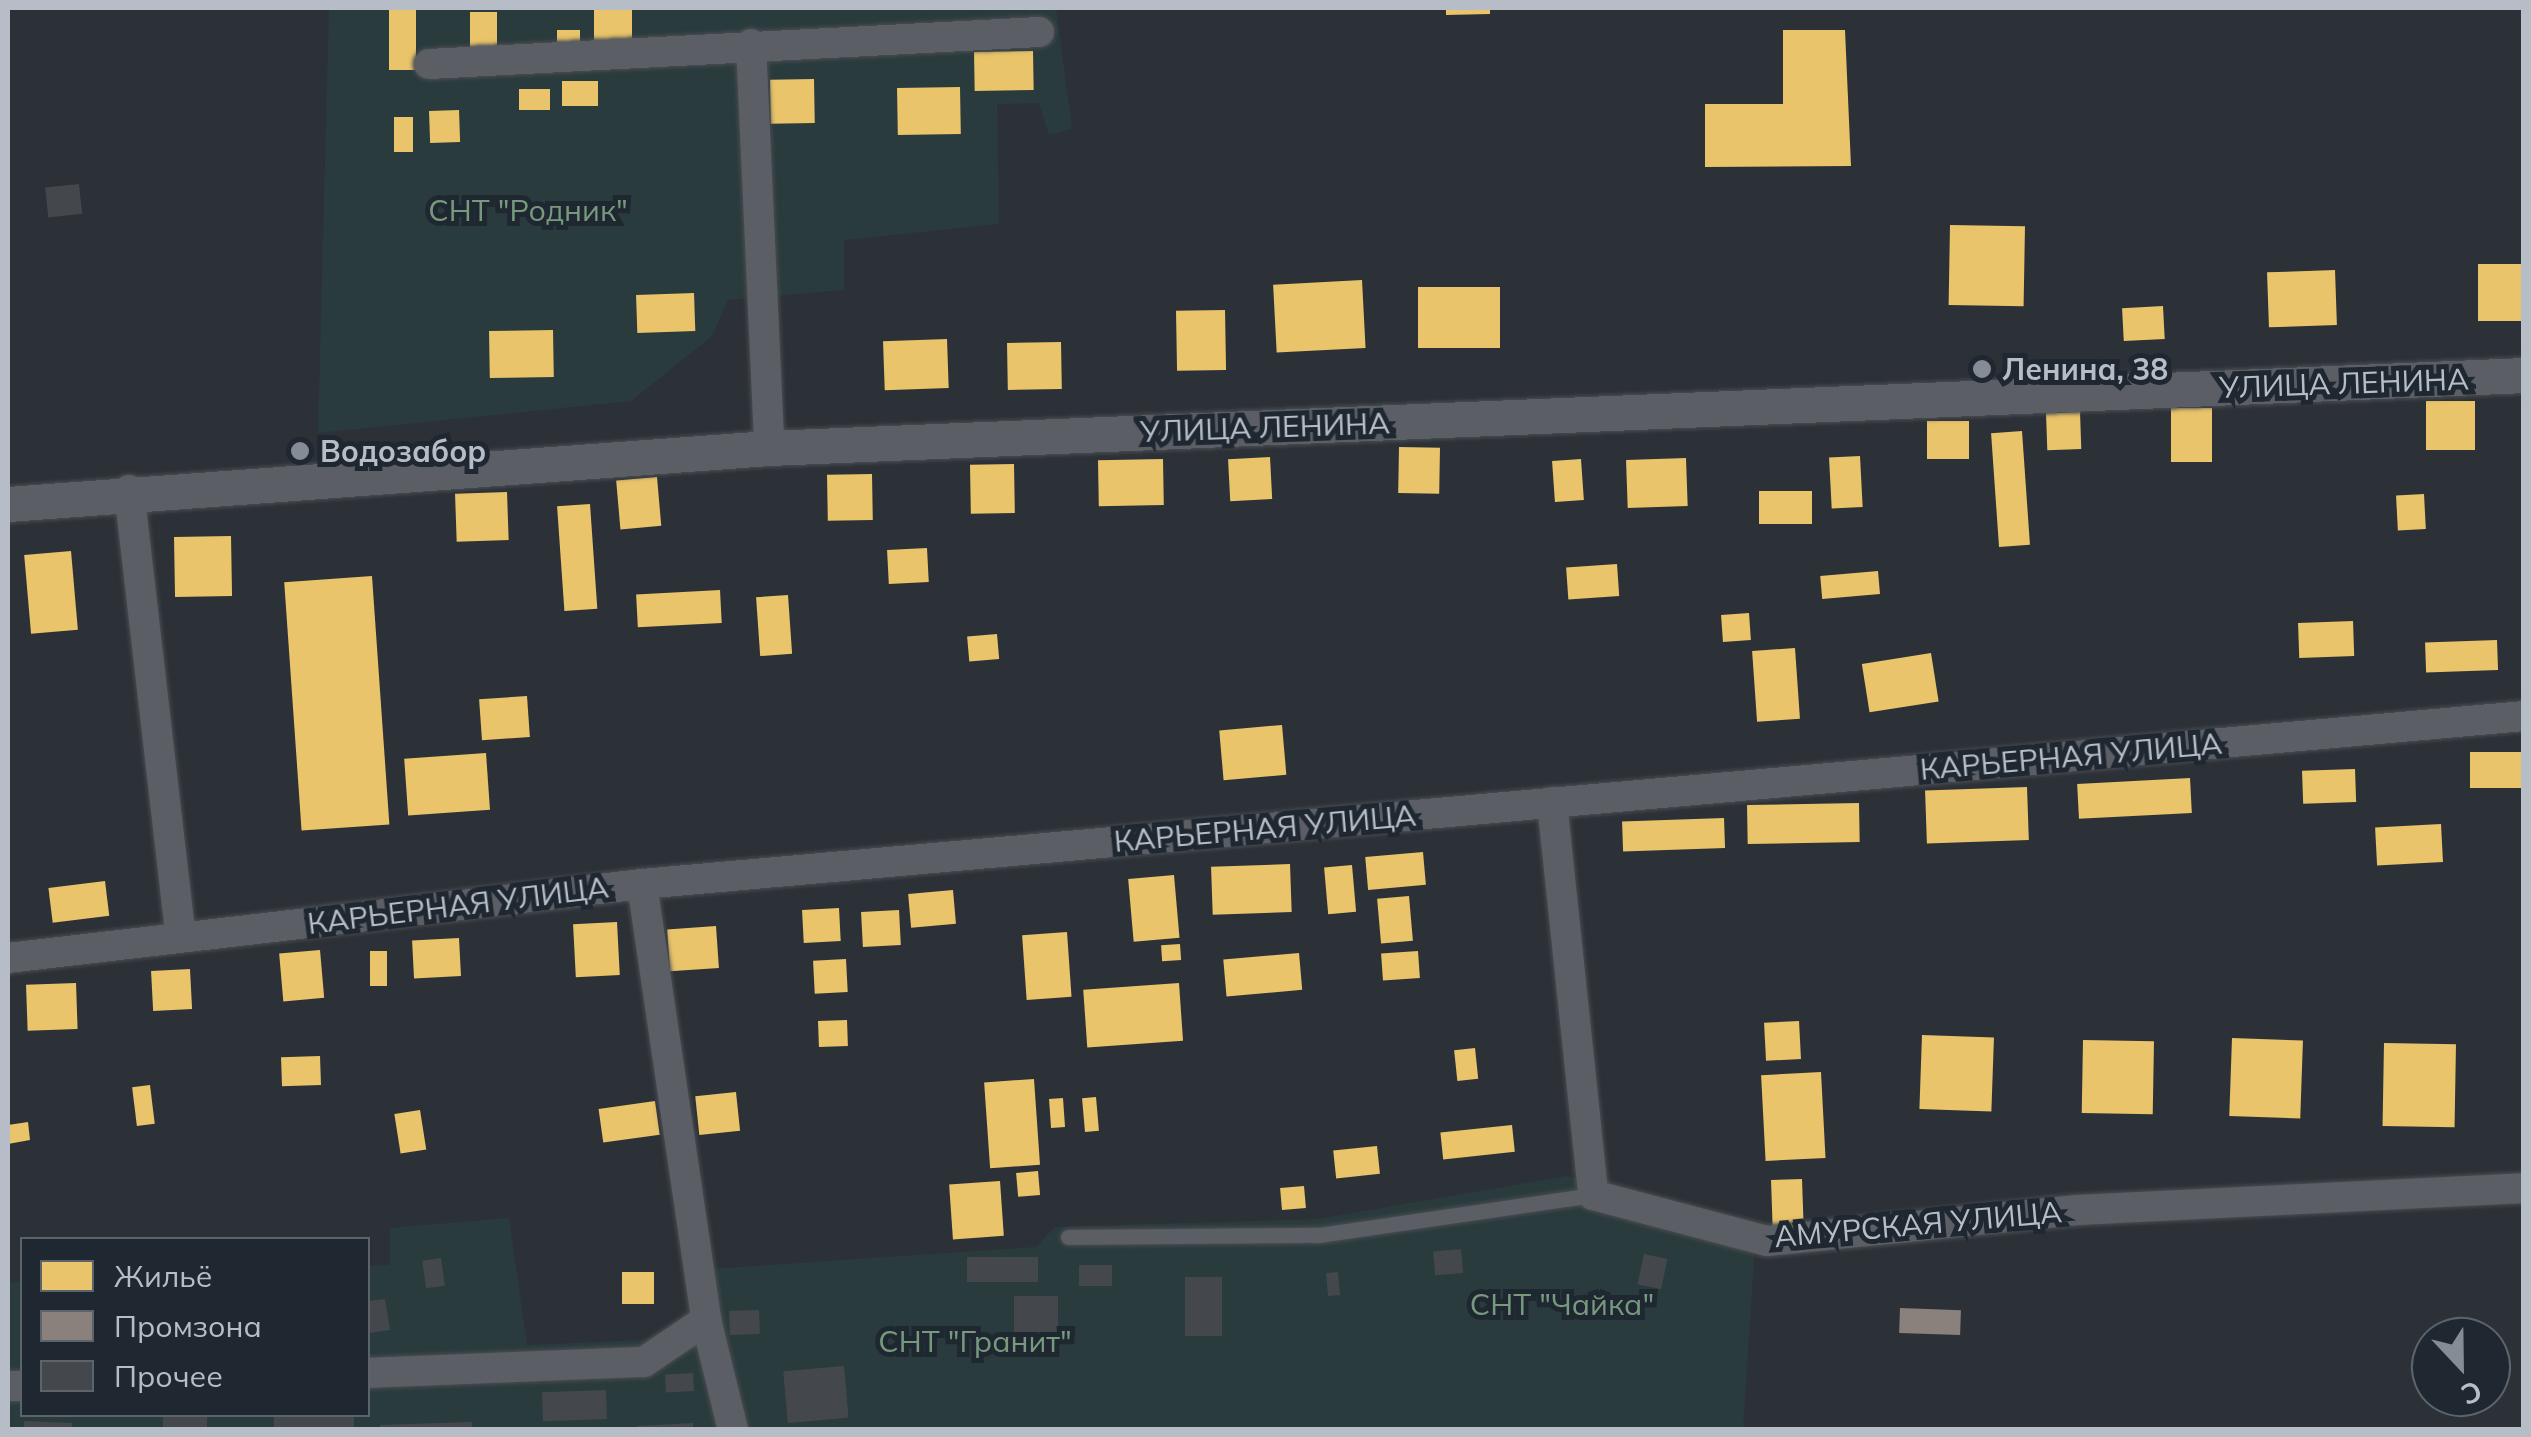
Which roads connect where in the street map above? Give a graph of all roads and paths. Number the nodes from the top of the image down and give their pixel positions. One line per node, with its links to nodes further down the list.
1 (1039, 32): 2 (street)
2 (750, 44): 3 (street); 5 (street)
3 (429, 64)
4 (2524, 375): 5 (street, УЛИЦА ЛЕНИНА)
5 (769, 448): 6 (street, УЛИЦА ЛЕНИНА)
6 (129, 490): 7 (street, УЛИЦА ЛЕНИНА); 11 (street)
7 (8, 504)
8 (2524, 716): 9 (street, КАРЬЕРНАЯ УЛИЦА)
9 (1552, 802): 10 (street, КАРЬЕРНАЯ УЛИЦА); 14 (street)
10 (642, 884): 11 (street, КАРЬЕРНАЯ УЛИЦА); 16 (street)
11 (180, 937): 12 (street, КАРЬЕРНАЯ УЛИЦА)
12 (8, 958)
13 (2524, 1188): 14 (street, АМУРСКАЯ УЛИЦА)
14 (1593, 1195): 15 (lane)
15 (1068, 1237)
16 (706, 1320): 17 (street); 18 (street)
17 (370, 1372)
18 (732, 1430)

